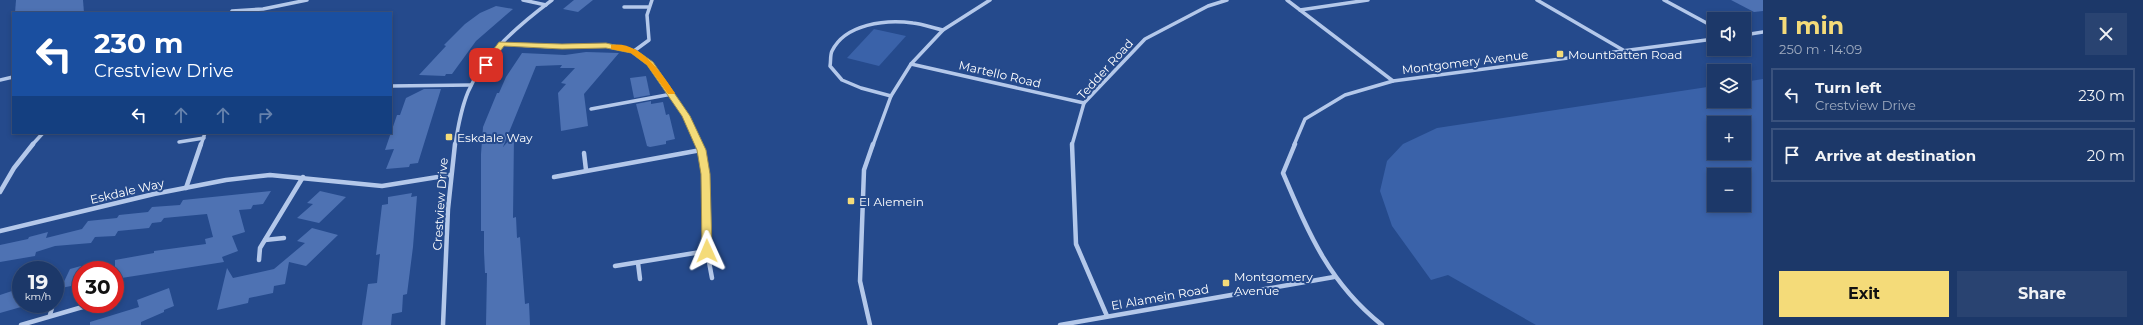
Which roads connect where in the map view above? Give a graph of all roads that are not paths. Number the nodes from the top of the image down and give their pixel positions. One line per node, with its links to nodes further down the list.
1 (307, 0): 15 (street)
2 (523, 0): 11 (street)
3 (552, 0): 11 (street, Crestview Drive)
4 (652, 0): 13 (street)
5 (990, 0): 17 (street)
6 (1227, 0): 32 (street, Tedder Road)
7 (1287, 0): 14 (street)
8 (1368, 0): 14 (street)
9 (1537, 0): 23 (street)
10 (1664, 0): 16 (street)
11 (546, 5): 21 (street, Crestview Drive)
12 (624, 7): 13 (street)
13 (648, 7): 22 (street)
14 (1300, 10): 27 (street)
15 (232, 12)
16 (1707, 23)
17 (943, 30): 24 (street); 31 (street)
18 (1763, 32): 19 (street)
19 (1751, 34)
20 (1707, 40): 23 (street, Montgomery Avenue)
21 (502, 44): 22 (street); 28 (street, Crestview Drive)
22 (634, 51): 30 (street)
23 (1623, 51): 27 (street, Montgomery Avenue)
24 (911, 64): 31 (street); 32 (street, Martello Road)
25 (12, 76): 26 (street)
26 (0, 80)
27 (1393, 81): 53 (street, Montgomery Avenue)
28 (471, 85): 29 (street); 41 (street, Crestview Drive)
29 (392, 86)
30 (672, 94): 33 (street); 38 (street)
31 (891, 96): 62 (street)
32 (1084, 103): 59 (street, Tedder Road)
33 (591, 109)
34 (42, 134): 45 (street)
35 (206, 134): 36 (street)
36 (204, 138): 37 (street); 44 (street)
37 (179, 142)
38 (701, 150): 40 (street); 49 (street)
39 (584, 153): 40 (street)
40 (586, 170): 43 (street)
41 (450, 175): 42 (street, Eskdale Way); 61 (street, Crestview Drive)
42 (303, 177): 44 (street, Eskdale Way); 48 (street)
43 (554, 177)
44 (186, 188): 46 (street, Eskdale Way)
45 (0, 192)
46 (0, 231)
47 (284, 238): 48 (street)
48 (265, 240): 50 (street)
49 (707, 251): 51 (street); 54 (street)
50 (259, 260)
51 (638, 262): 52 (street); 55 (street)
52 (615, 266)
53 (1334, 277): 59 (street, El Alamein Road); 64 (street, Montgomery Avenue)
54 (712, 278)
55 (640, 279)
56 (72, 310): 58 (street)
57 (51, 313): 58 (street)
58 (50, 316): 60 (street)
59 (1107, 316): 63 (street, El Alamein Road)
60 (21, 325)
61 (443, 325)
62 (870, 325)
63 (1060, 325)
64 (1382, 325)

